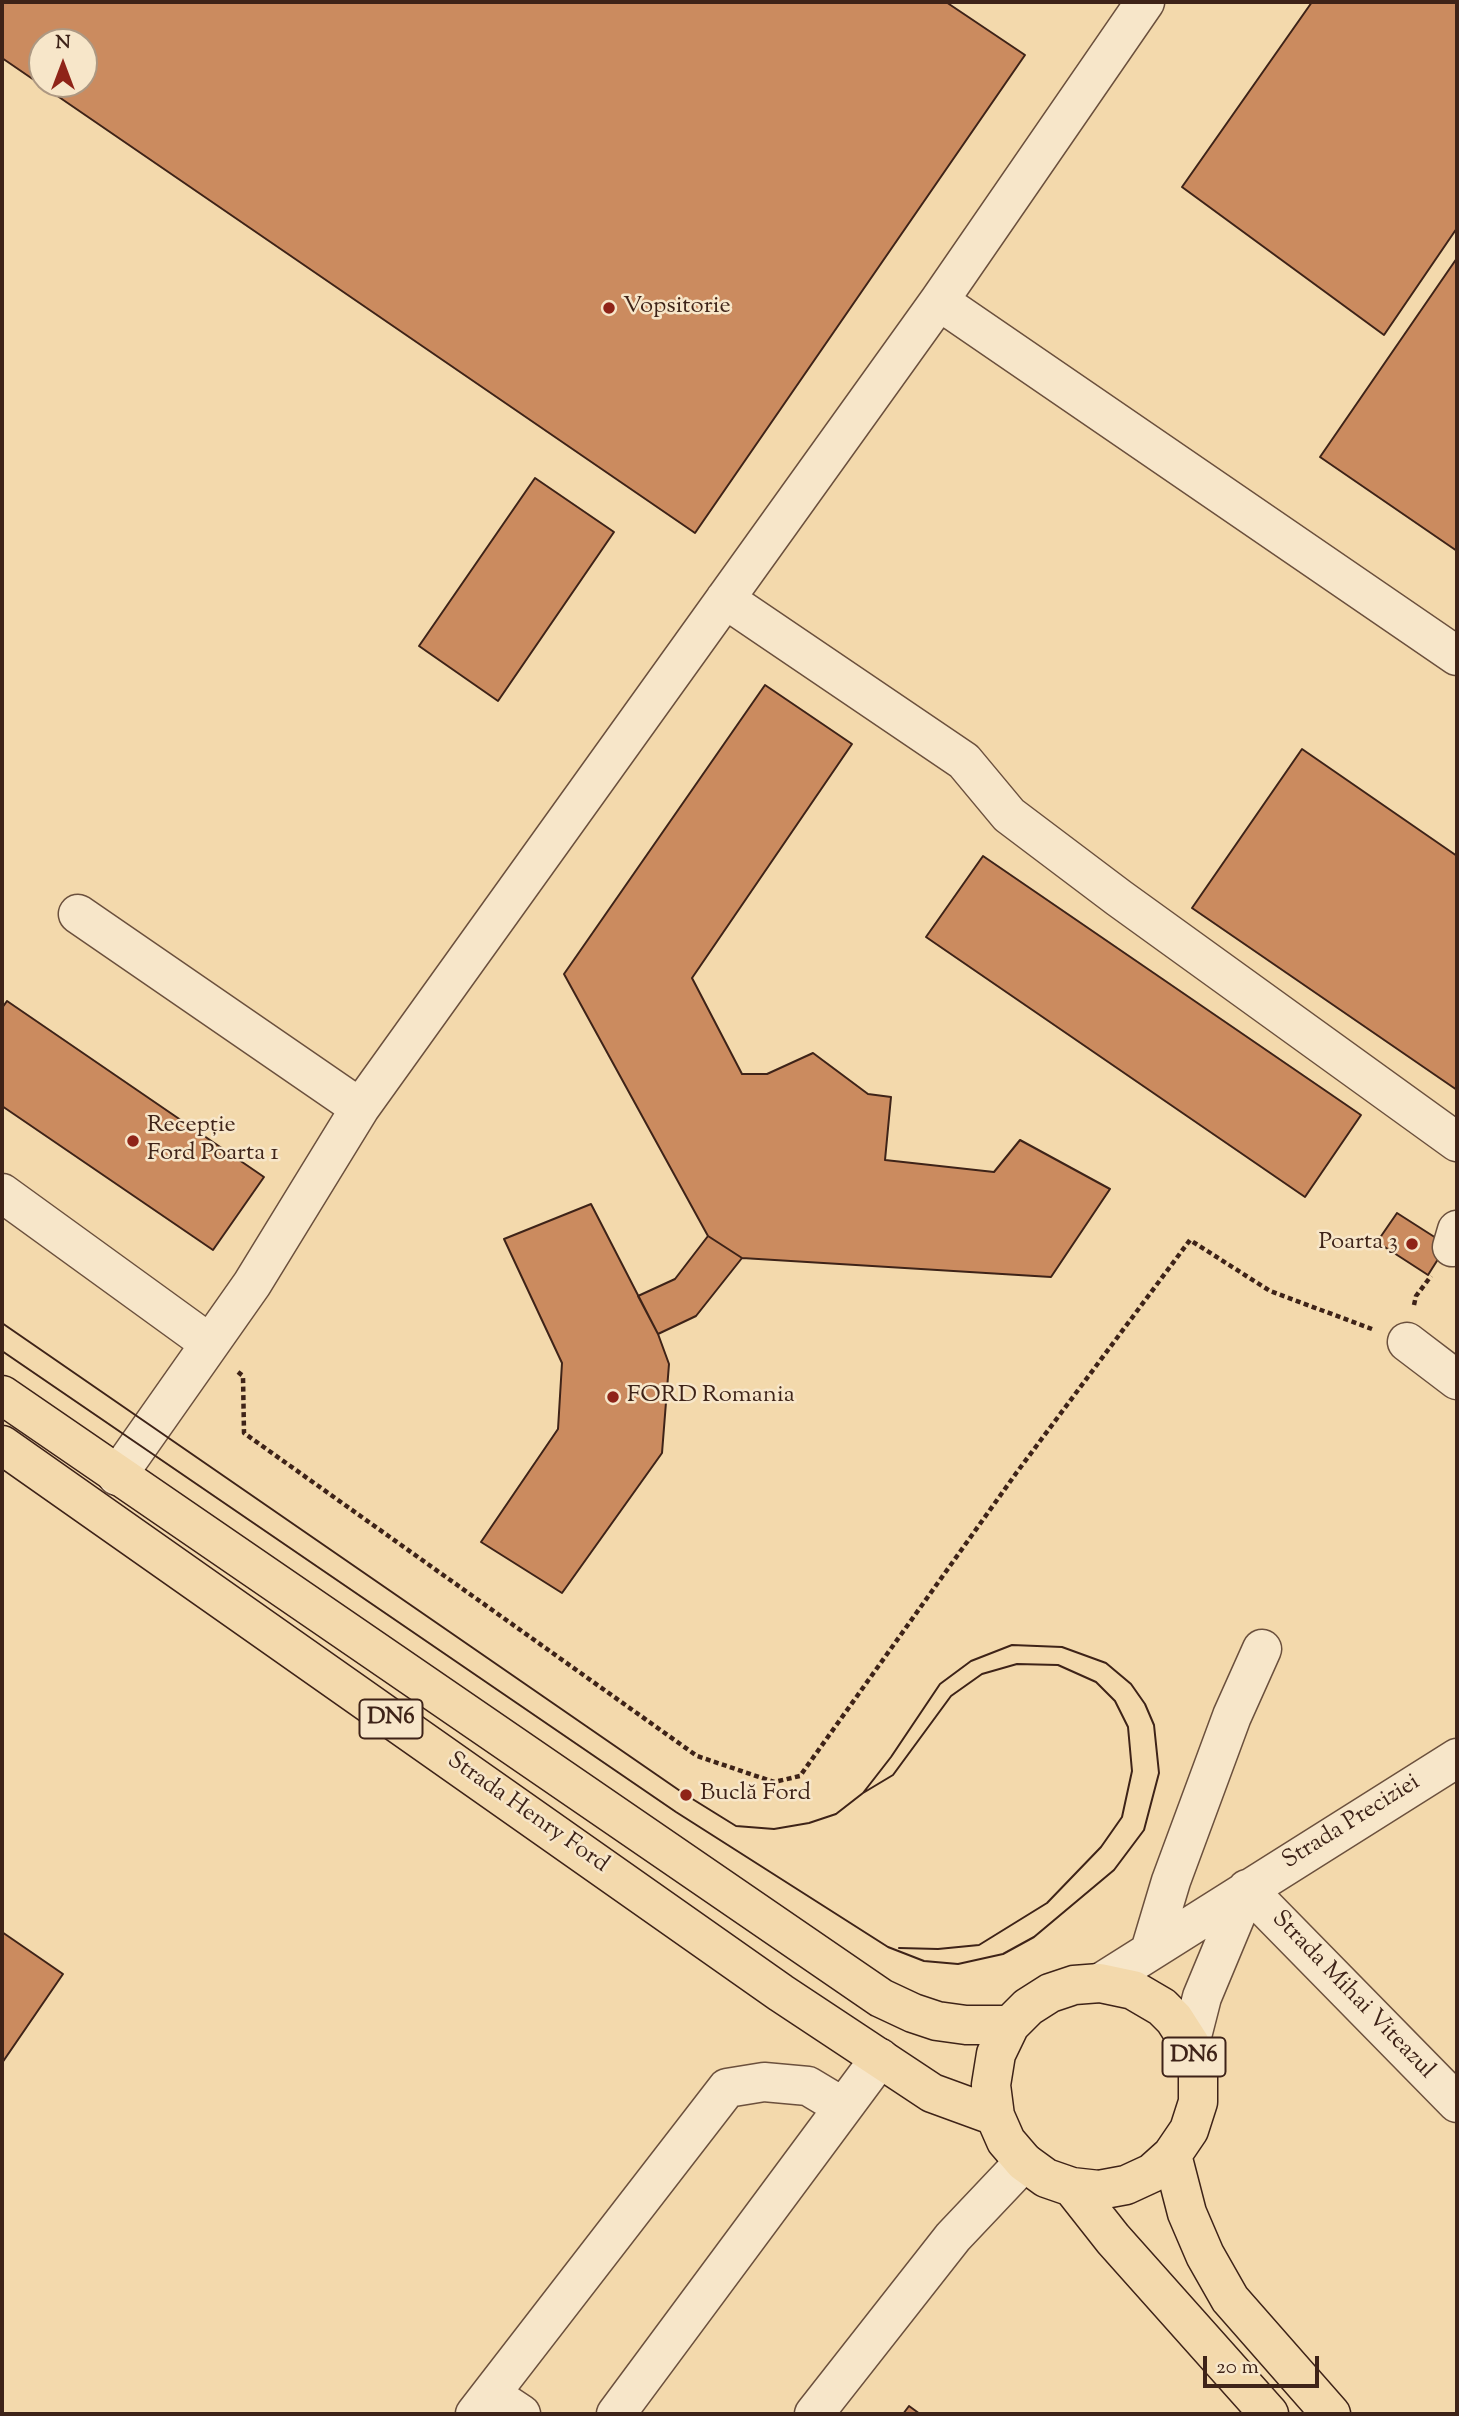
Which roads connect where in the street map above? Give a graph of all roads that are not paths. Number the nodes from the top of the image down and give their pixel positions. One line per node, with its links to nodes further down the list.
1 (1135, 5): 2 (street)
2 (939, 301): 3 (street); 4 (street)
3 (725, 599): 6 (street); 7 (street)
4 (1457, 656)
5 (78, 914): 6 (street)
6 (360, 1108): 10 (street)
7 (1457, 1142)
8 (2, 1193): 10 (street)
9 (1407, 1342): 11 (street)
10 (209, 1343): 14 (street)
11 (1457, 1380)
12 (2, 1395): 14 (main road, Strada Henry Ford / DN6)
13 (2, 1445): 22 (main road, Strada Henry Ford / DN6)
14 (117, 1476): 20 (main road, Strada Henry Ford / DN6)
15 (1262, 1648): 18 (street)
16 (1457, 1758): 17 (street, Strada Preciziei)
17 (1247, 1889): 18 (street, Strada Preciziei); 21 (street); 23 (street, Strada Mihai Viteazul)
18 (1150, 1951): 19 (street, Strada Preciziei)
19 (1100, 1983): 20 (main road, DN6); 21 (main road, DN6)
20 (1010, 2025): 25 (main road, DN6)
21 (1190, 2044): 26 (main road, DN6)
22 (880, 2058): 24 (street); 25 (main road, Strada Henry Ford / DN6)
23 (1457, 2103)
24 (843, 2107): 29 (street); 30 (street)
25 (995, 2116): 27 (main road, DN6)
26 (1172, 2155): 28 (main road, DN6); 33 (main road)
27 (1024, 2162): 28 (main road, DN6); 31 (street)
28 (1072, 2188): 32 (main road, DN6)
29 (496, 2407)
30 (616, 2414)
31 (814, 2414)
32 (1269, 2414)
33 (1331, 2414)

